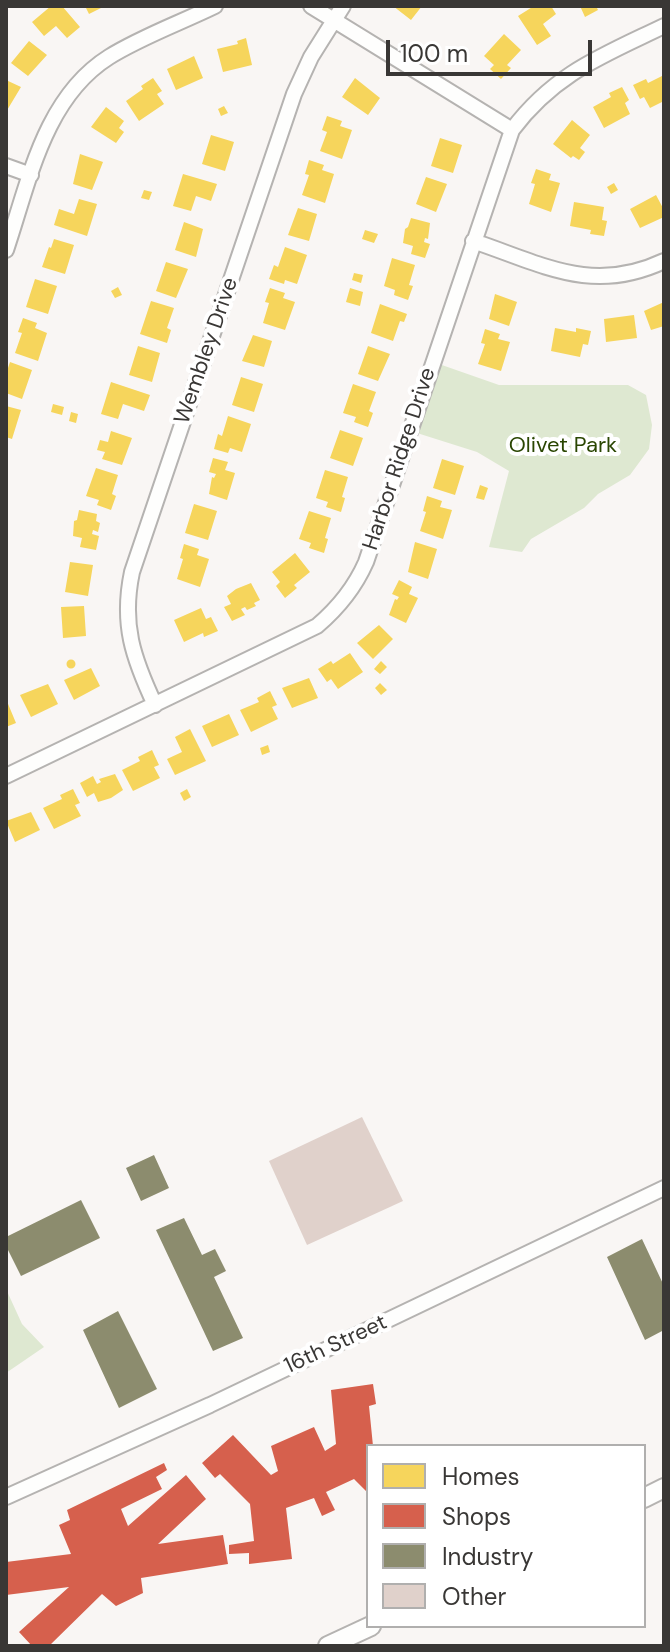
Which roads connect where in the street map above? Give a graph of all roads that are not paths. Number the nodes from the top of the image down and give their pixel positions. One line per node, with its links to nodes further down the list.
1 (215, 6): 7 (street)
2 (311, 6): 3 (street)
3 (339, 12): 5 (street); 11 (street, Wembley Drive)
4 (664, 26): 5 (street, Harbor Ridge Drive)
5 (512, 130): 8 (street, Harbor Ridge Drive)
6 (6, 166): 7 (street)
7 (31, 175): 9 (street)
8 (473, 241): 10 (street); 11 (street, Harbor Ridge Drive)
9 (6, 250)
10 (664, 261)
11 (155, 705): 12 (street, Harbor Ridge Drive)
12 (6, 776)
13 (664, 1188): 15 (street, 16th Street)
14 (664, 1488): 16 (main road)
15 (6, 1497)
16 (646, 1497)
17 (367, 1628): 18 (main road)
18 (328, 1646)

